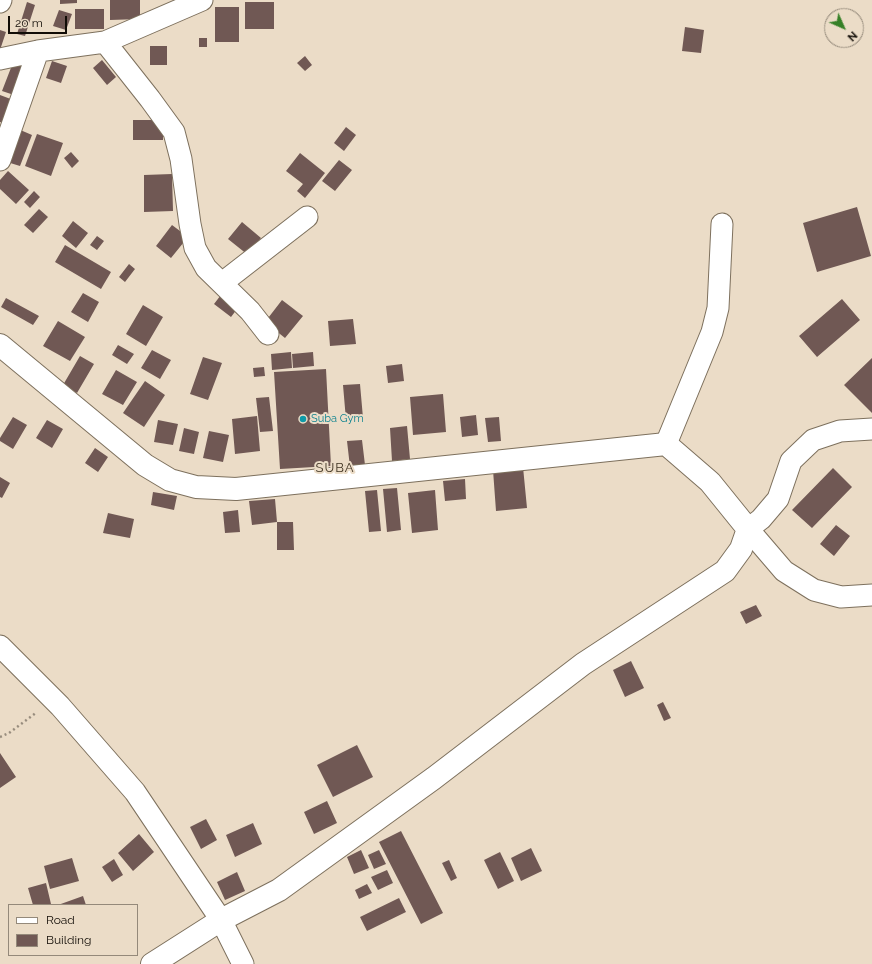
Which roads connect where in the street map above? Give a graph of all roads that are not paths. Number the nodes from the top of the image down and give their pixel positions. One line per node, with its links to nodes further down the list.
1 (202, 0): 2 (street)
2 (105, 42): 3 (street); 8 (street)
3 (38, 51): 4 (street); 5 (street)
4 (0, 59)
5 (0, 160)
6 (307, 217): 8 (street)
7 (722, 224): 12 (street)
8 (222, 283): 9 (street)
9 (268, 334)
10 (0, 345): 12 (street)
11 (872, 429): 13 (street)
12 (666, 444): 13 (street)
13 (748, 528): 14 (street); 16 (street)
14 (872, 595)
15 (0, 646): 16 (street)
16 (221, 920): 17 (street); 18 (street)
17 (152, 964)
18 (243, 964)

